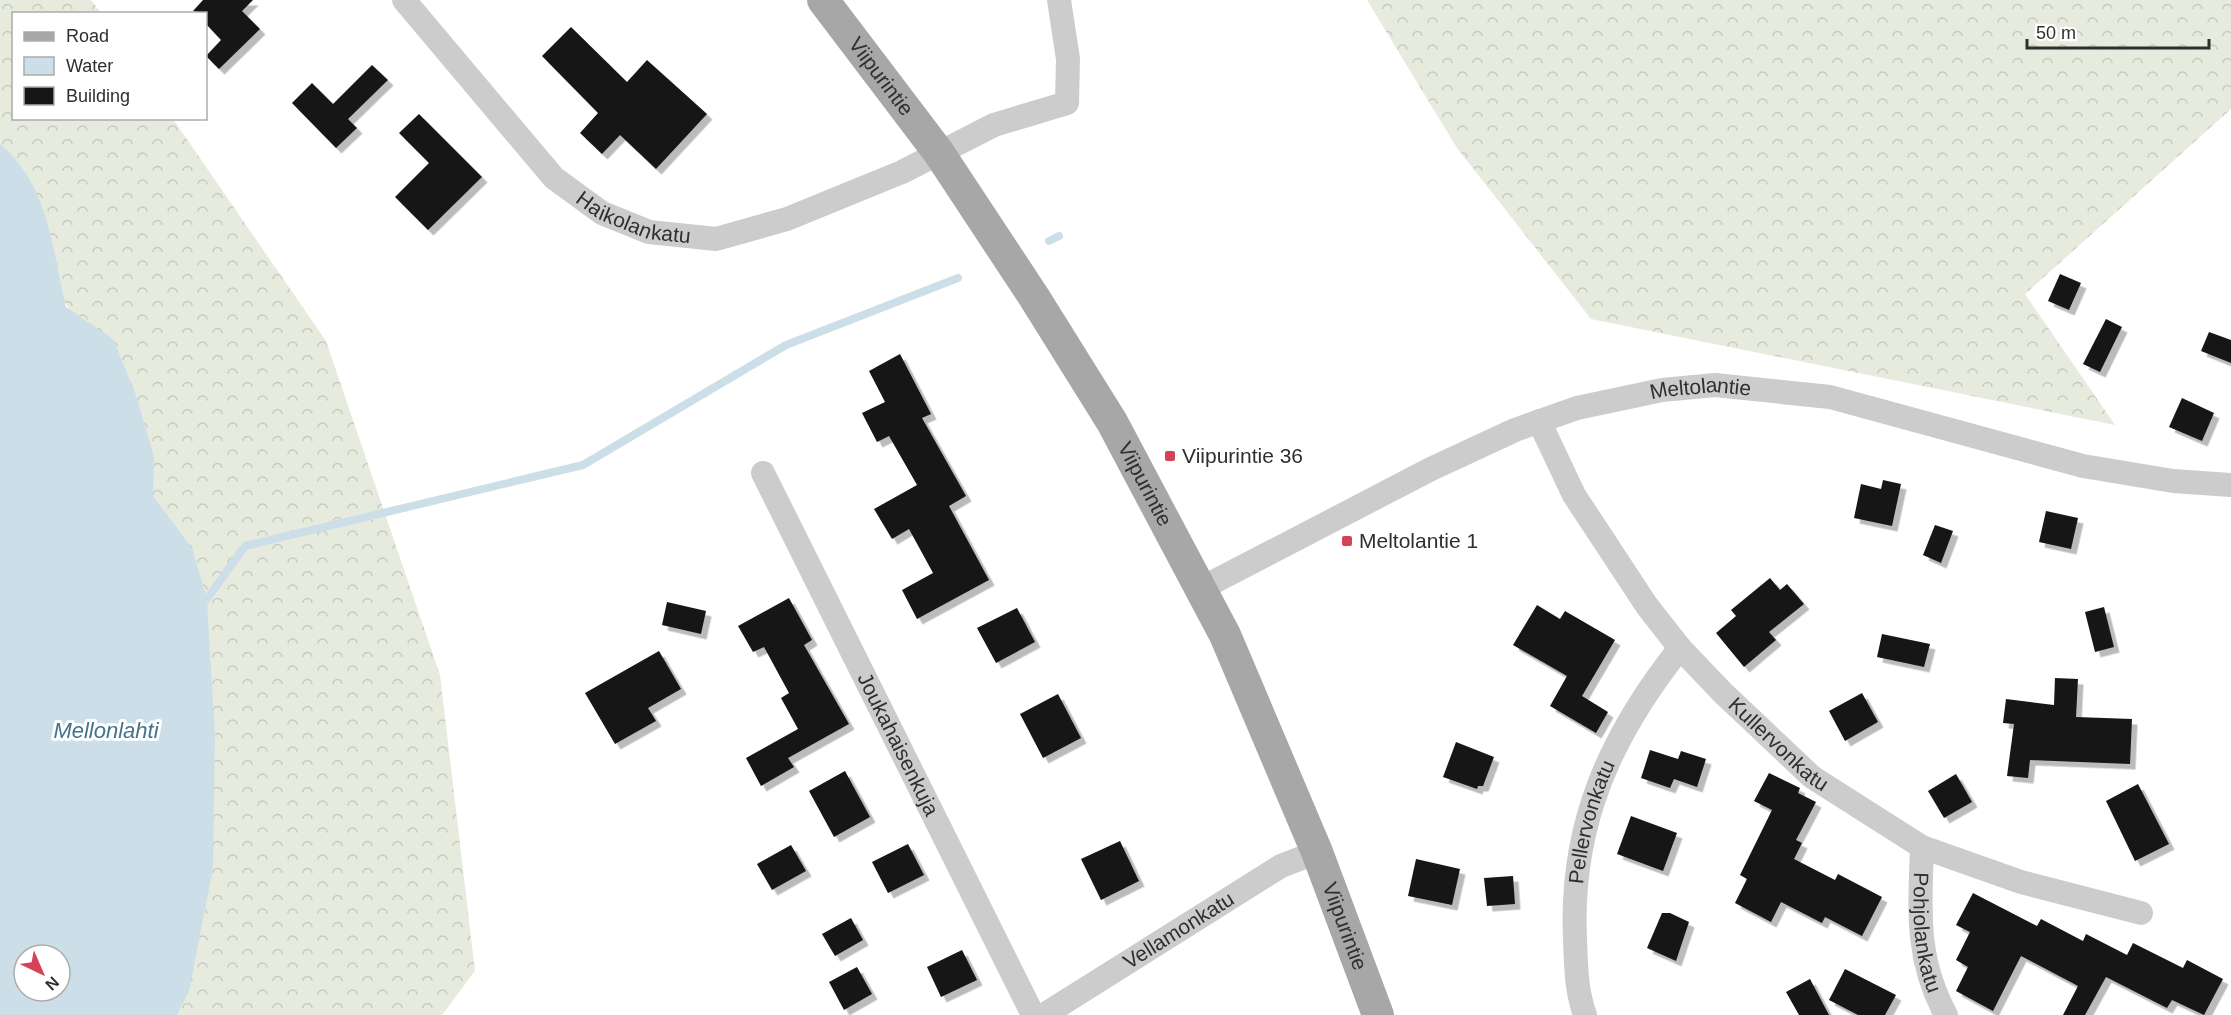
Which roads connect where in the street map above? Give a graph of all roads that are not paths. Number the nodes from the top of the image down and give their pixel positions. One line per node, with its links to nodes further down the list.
1 (404, 0): 4 (street, Haikolankatu)
2 (823, 0): 4 (main road, Viipurintie)
3 (1059, 0): 4 (street, Haikolankatu)
4 (939, 153): 8 (main road, Viipurintie)
5 (1539, 421): 7 (street, Meltolantie); 8 (street, Meltolantie); 9 (street, Kullervonkatu)
6 (763, 473): 13 (street, Joukahaisenkuja)
7 (2231, 485)
8 (1202, 588): 11 (main road, Viipurintie)
9 (1680, 648): 10 (street, Kullervonkatu); 16 (street, Pellervonkatu)
10 (1922, 847): 12 (street, Kullervonkatu); 17 (street, Pohjolankatu)
11 (1317, 852): 14 (street, Vellamonkatu); 15 (main road, Viipurintie)
12 (2141, 914)
13 (1033, 1015)
14 (1044, 1015)
15 (1378, 1015)
16 (1585, 1015)
17 (1946, 1015)

